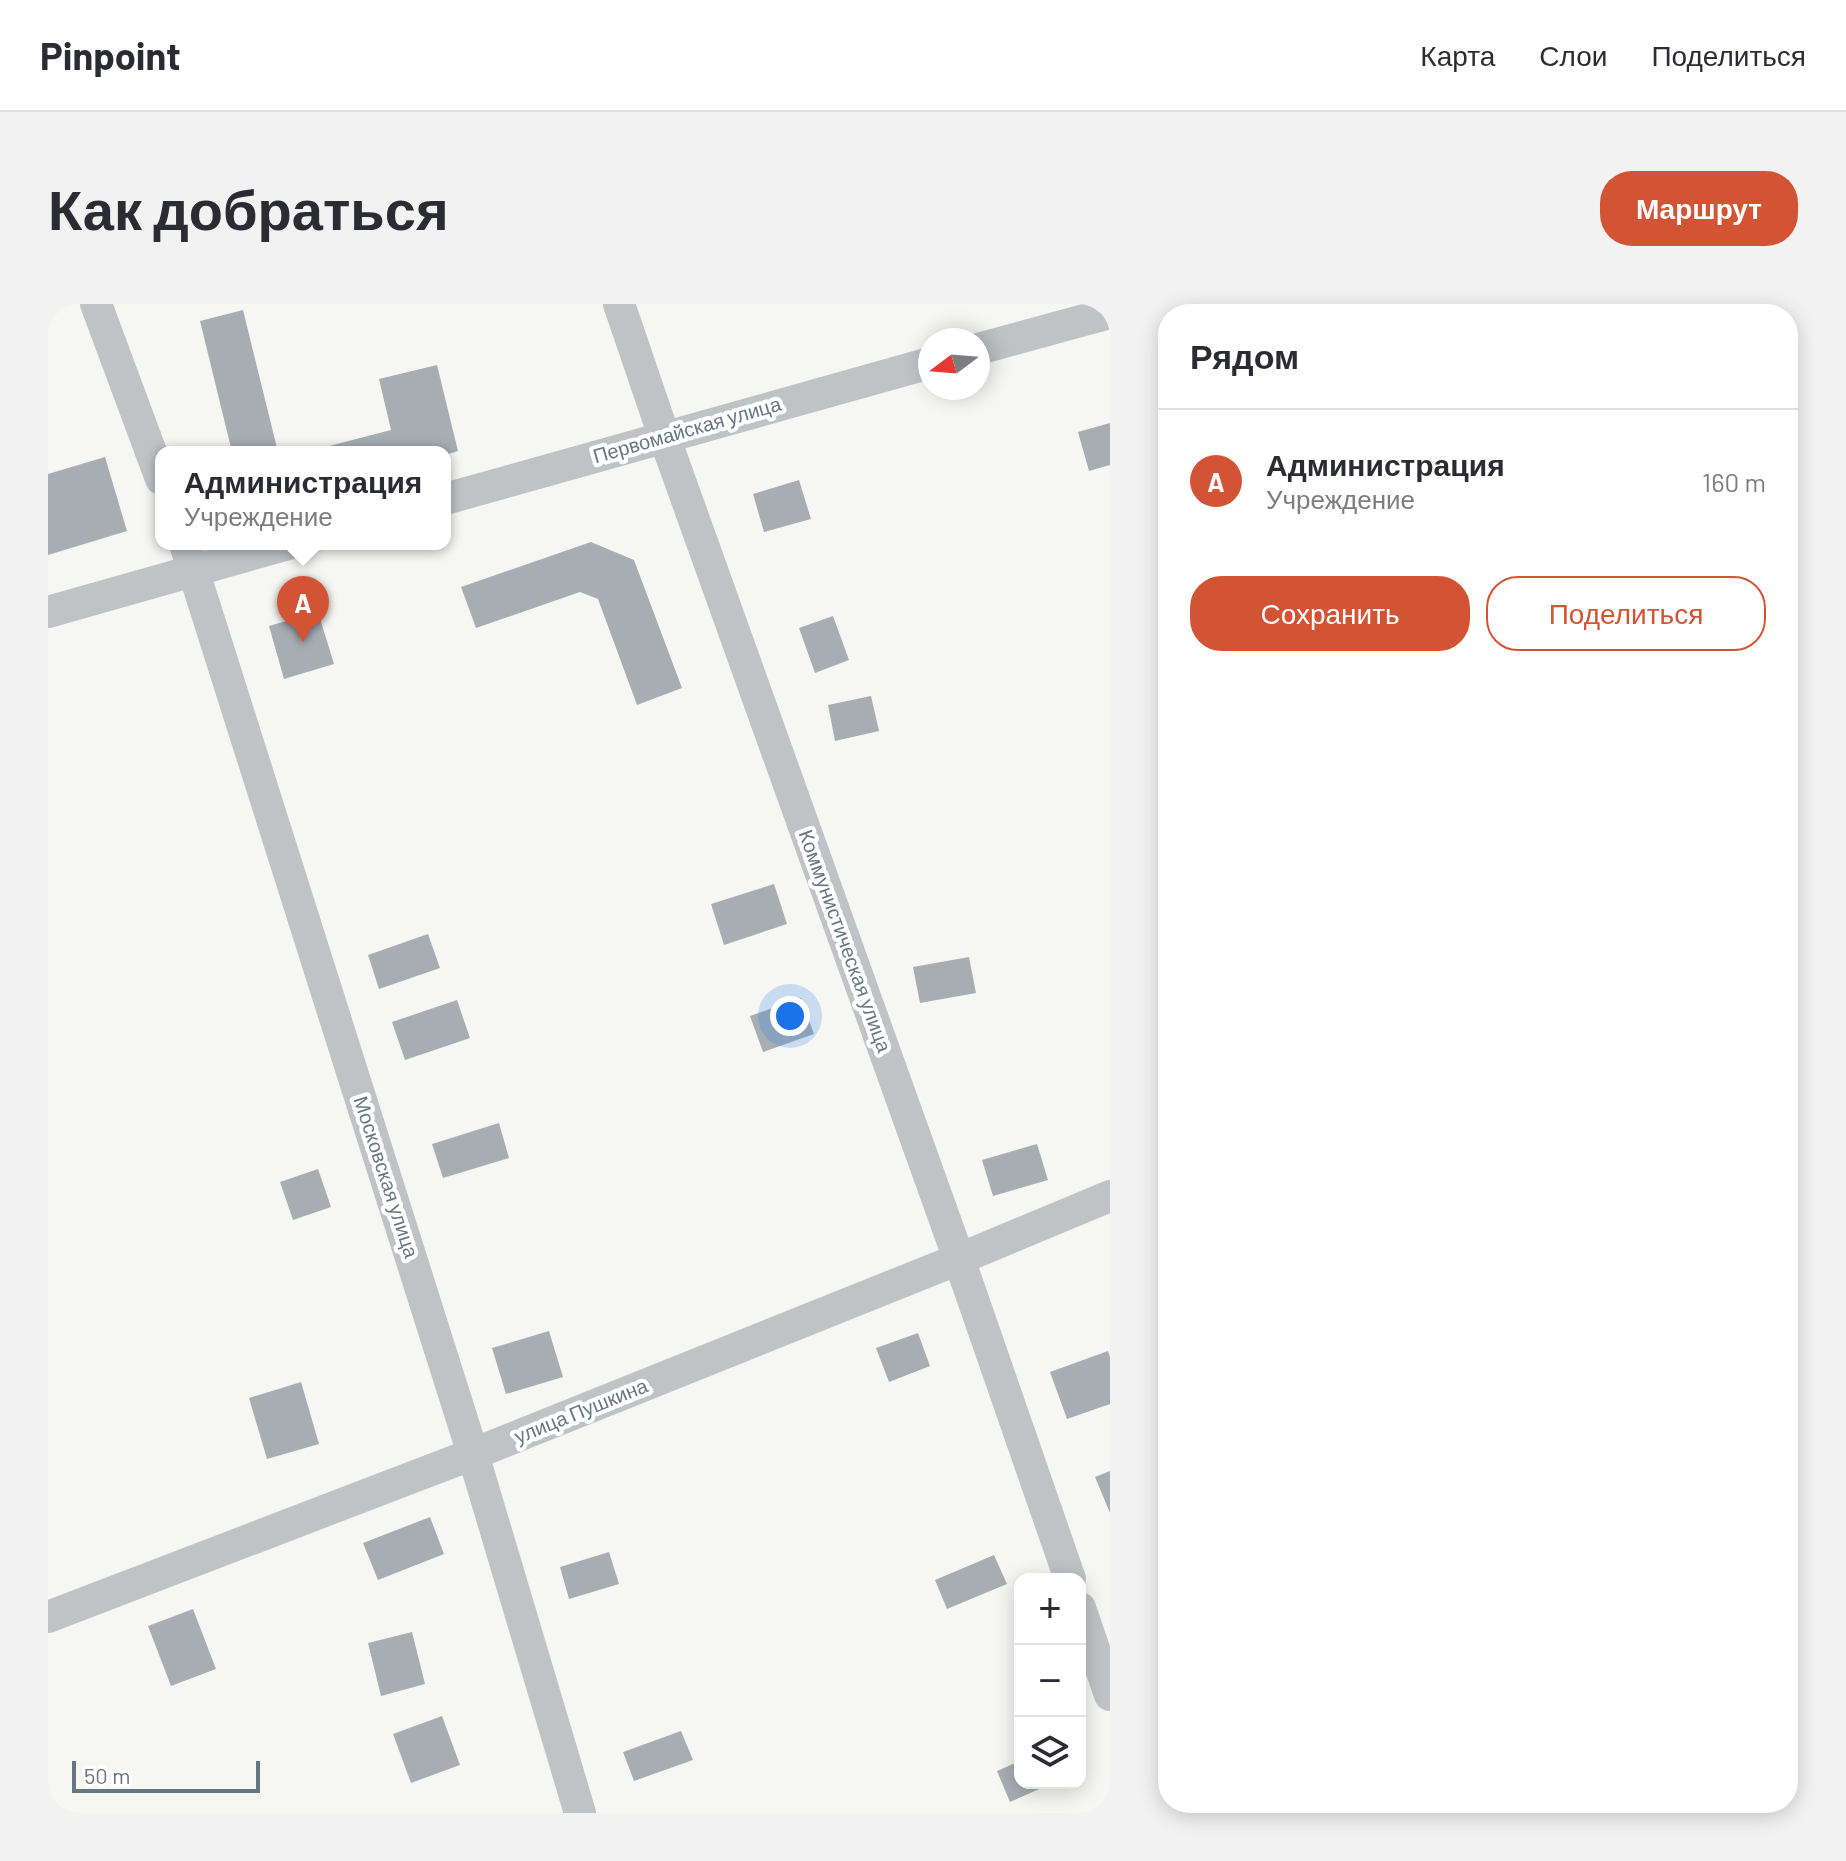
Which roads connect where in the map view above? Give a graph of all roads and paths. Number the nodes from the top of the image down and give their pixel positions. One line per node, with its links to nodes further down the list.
1 (96, 304): 7 (street)
2 (619, 304): 6 (street, Коммунистическая улица)
3 (1110, 313): 4 (street)
4 (990, 346)
5 (918, 366): 6 (street, Первомайская улица)
6 (664, 436): 8 (street, Первомайская улица); 13 (street, Коммунистическая улица)
7 (155, 463)
8 (451, 497)
9 (243, 550): 10 (street)
10 (190, 557): 11 (street); 14 (street, Московская улица)
11 (48, 612)
12 (1110, 1196): 13 (street, улица Пушкина)
13 (959, 1259): 14 (street, улица Пушкина); 15 (street, Коммунистическая улица)
14 (473, 1454): 16 (street, улица Пушкина); 19 (street, Московская улица)
15 (1068, 1573)
16 (48, 1617)
17 (1086, 1625): 18 (street)
18 (1110, 1695)
19 (580, 1813)

